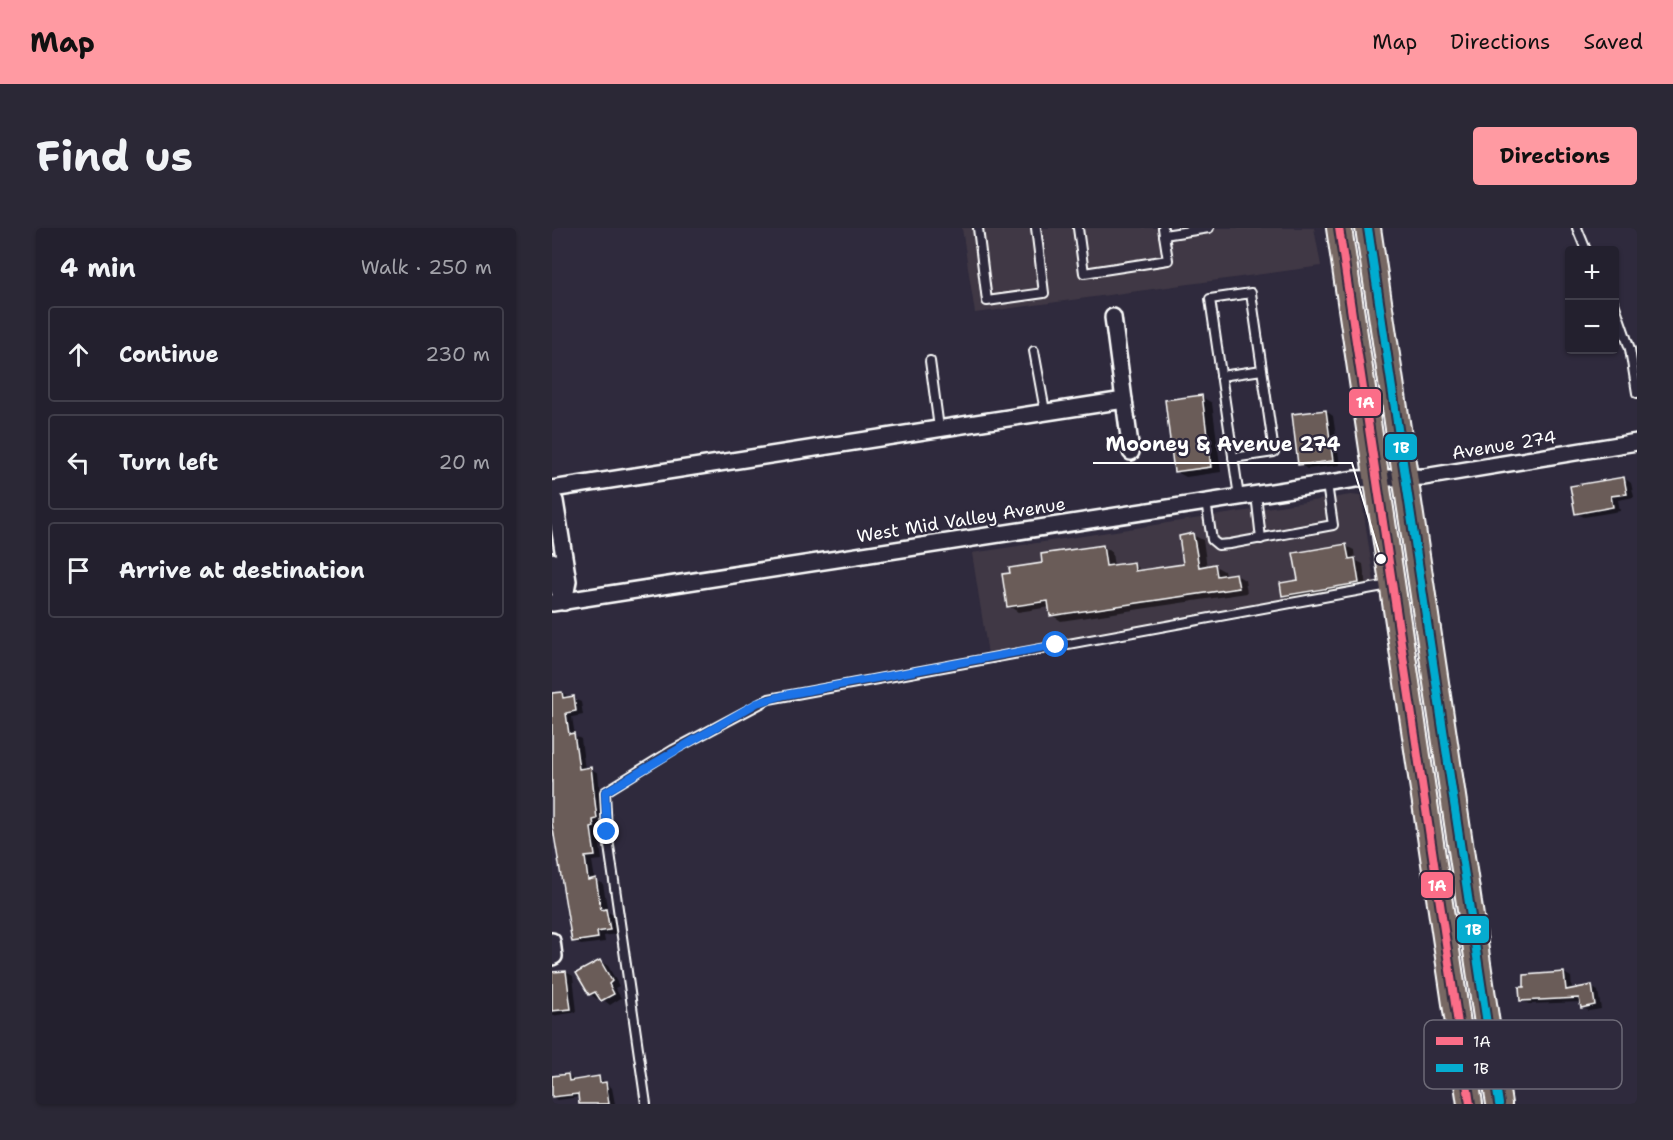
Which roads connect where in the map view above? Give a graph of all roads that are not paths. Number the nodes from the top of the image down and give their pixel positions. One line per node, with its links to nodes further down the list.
1 (978, 228): 2 (lane)
2 (1035, 228)
3 (1078, 228): 9 (lane)
4 (1209, 228): 9 (lane)
5 (1339, 228): 25 (main road)
6 (1358, 228): 11 (main road)
7 (1368, 228): 11 (main road)
8 (1577, 228): 10 (lane)
9 (1164, 231)
10 (1584, 246)
11 (1373, 258): 26 (main road)
12 (1619, 311): 18 (lane)
13 (1113, 317): 19 (street)
14 (1034, 351): 20 (lane)
15 (930, 361): 21 (lane)
16 (1263, 370): 17 (lane); 17 (lane); 24 (lane)
17 (1221, 376): 24 (lane)
18 (1637, 393)
19 (1124, 400): 20 (street); 23 (street)
20 (1046, 411): 21 (street)
21 (939, 428): 28 (street)
22 (1637, 442): 26 (street, Avenue 274)
23 (1131, 452)
24 (1233, 458): 31 (lane)
25 (1376, 478): 26 (street, Avenue 274); 27 (street, West Mid Valley Avenue); 35 (main road)
26 (1406, 478): 40 (main road)
27 (1327, 484): 29 (street, West Mid Valley Avenue); 33 (lane)
28 (552, 489)
29 (1256, 494): 31 (street, West Mid Valley Avenue); 33 (lane)
30 (552, 497): 36 (street)
31 (1239, 497): 32 (street, West Mid Valley Avenue)
32 (1206, 502): 33 (lane); 36 (street, West Mid Valley Avenue)
33 (1261, 539)
34 (552, 561): 36 (street)
35 (1391, 585): 39 (main road); 43 (lane)
36 (558, 602)
37 (552, 941): 38 (street)
38 (552, 957)
39 (1457, 1020)
40 (1487, 1020)
41 (1468, 1089): 44 (main road)
42 (1497, 1089): 45 (main road)
43 (646, 1104)
44 (1470, 1104)
45 (1499, 1104)

